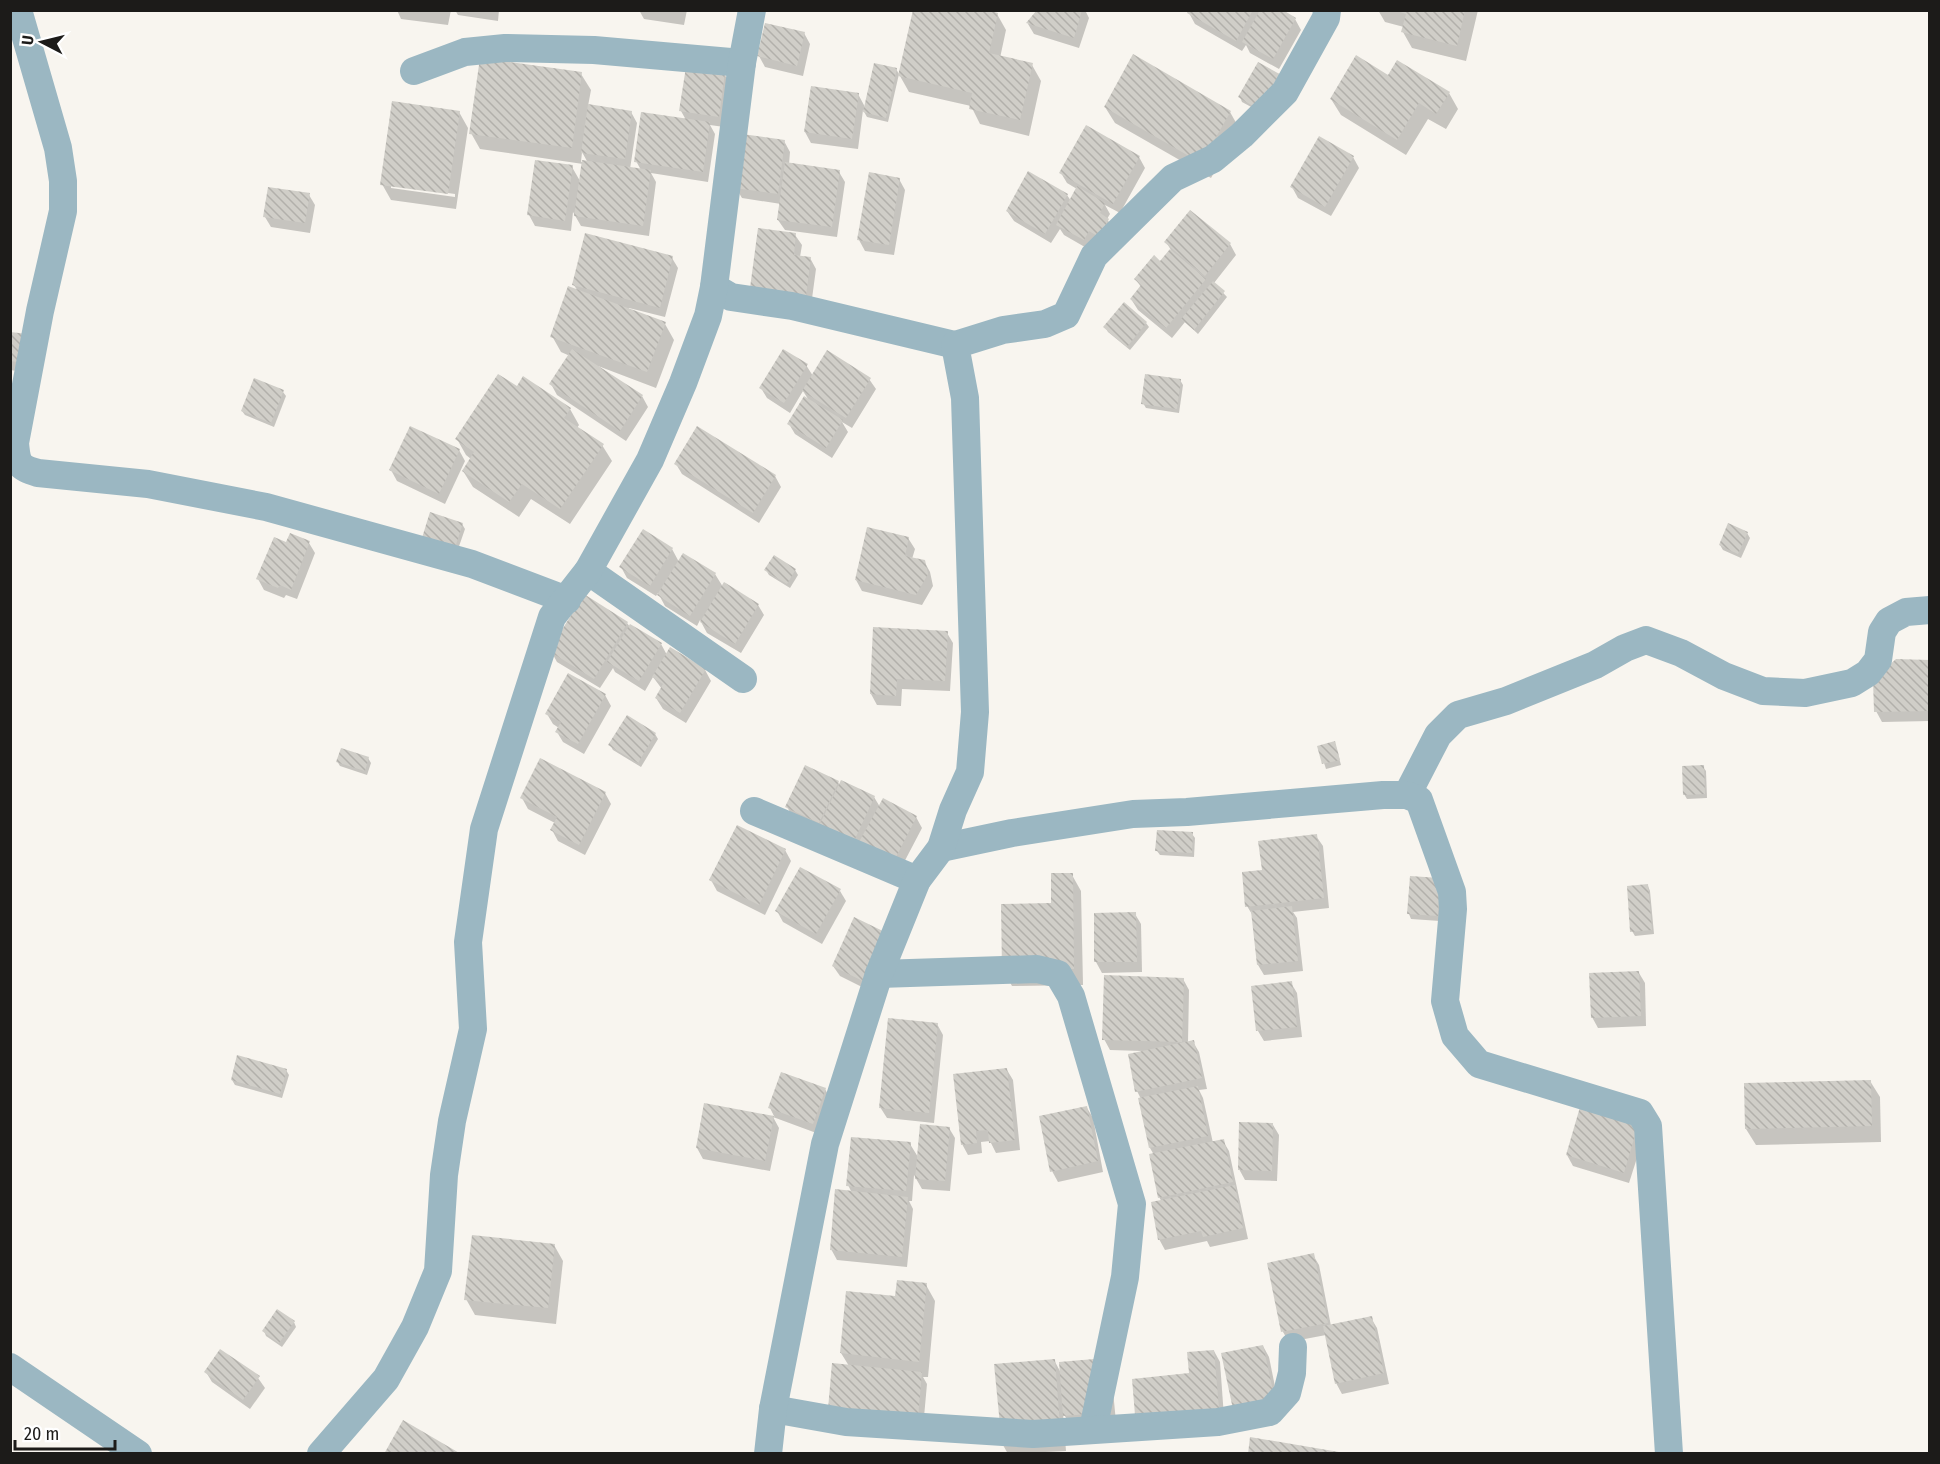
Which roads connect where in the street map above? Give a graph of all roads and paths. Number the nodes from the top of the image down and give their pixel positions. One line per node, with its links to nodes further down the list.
1 (18, 10): 9 (street)
2 (752, 10): 4 (street)
3 (1327, 10): 7 (street)
4 (742, 63): 5 (street); 6 (street)
5 (414, 71)
6 (714, 287): 7 (street); 8 (street)
7 (955, 345): 14 (street)
8 (588, 571): 9 (street); 11 (street)
9 (567, 600): 22 (street)
10 (1929, 610): 12 (street)
11 (743, 679)
12 (1407, 795): 14 (street); 24 (street)
13 (754, 811): 15 (street)
14 (941, 848): 15 (street)
15 (917, 880): 16 (street)
16 (879, 974): 19 (street); 20 (street)
17 (1293, 1347): 20 (street)
18 (10, 1367): 21 (street)
19 (773, 1409): 20 (street); 23 (street)
20 (1093, 1429)
21 (138, 1454)
22 (321, 1454)
23 (768, 1454)
24 (1669, 1454)

